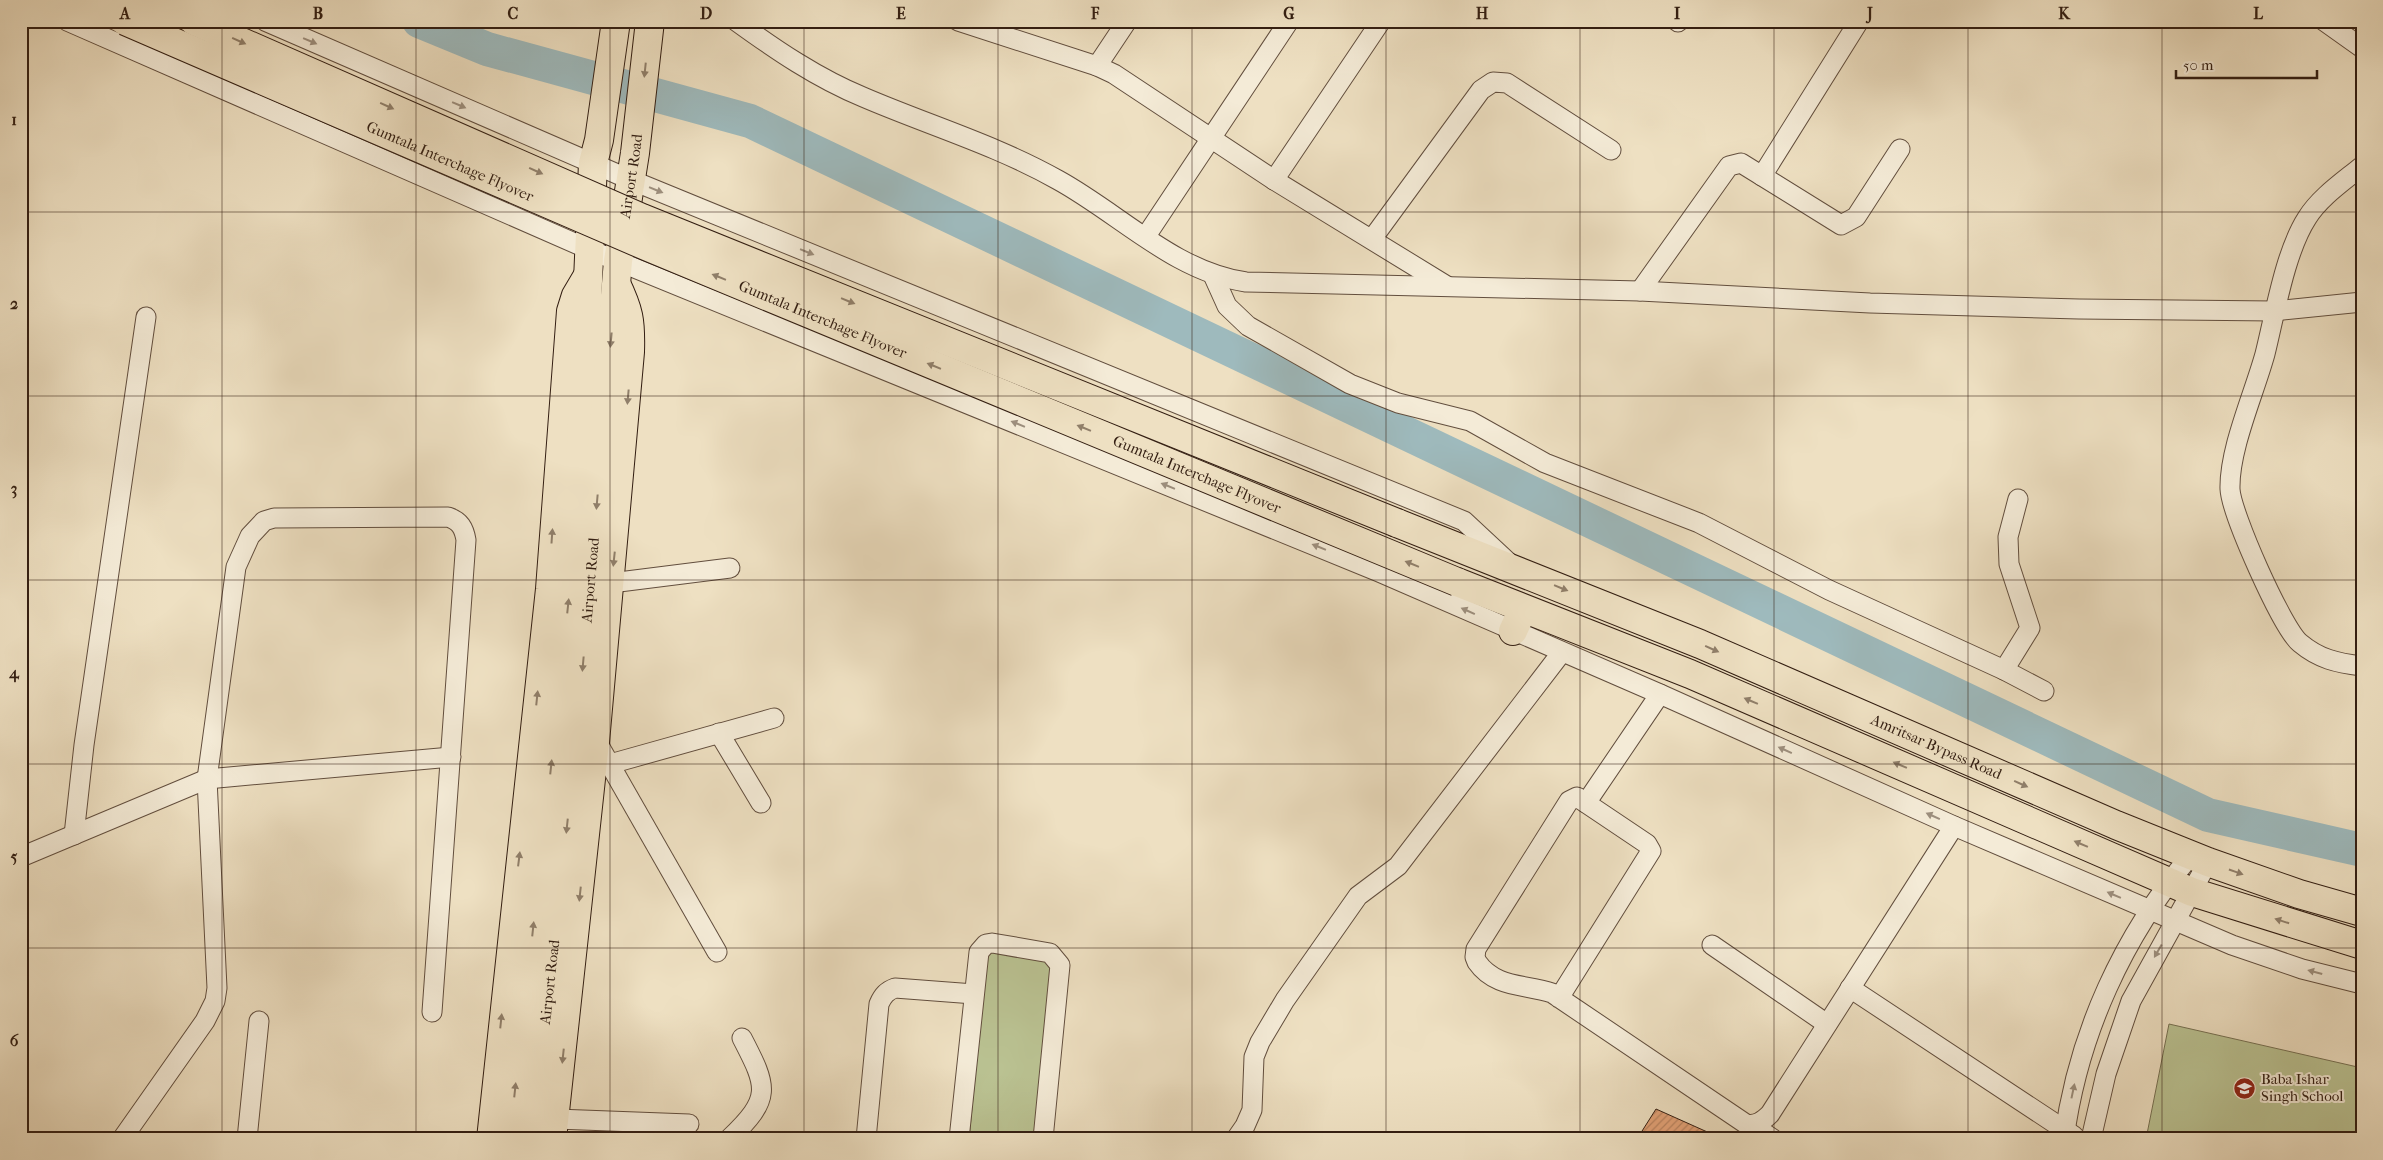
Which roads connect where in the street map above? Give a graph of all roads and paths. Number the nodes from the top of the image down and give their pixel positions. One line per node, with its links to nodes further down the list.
1 (67, 21): 27 (street)
2 (125, 21): 39 (highway, Gumtala Interchage Flyover, one-way to 2, bridge)
3 (194, 21): 37 (highway, Gumtala Interchage Flyover, one-way to 37, bridge)
4 (265, 21): 20 (street, one-way to 20)
5 (616, 21): 20 (highway, Airport Road)
6 (650, 21): 23 (highway, Airport Road, one-way to 23)
7 (736, 21): 25 (street)
8 (958, 21): 14 (street)
9 (1127, 21): 16 (street)
10 (1289, 21): 17 (street)
11 (1381, 21): 24 (street)
12 (1859, 21): 22 (street)
13 (2324, 21): 15 (street)
14 (979, 24): 16 (street)
15 (2362, 48)
16 (1097, 66): 17 (street)
17 (1211, 138): 24 (street); 25 (street)
18 (1611, 150): 26 (street)
19 (1900, 150): 22 (street)
20 (596, 152): 23 (street); 27 (highway, Airport Road)
21 (2362, 166): 33 (street)
22 (1762, 176): 31 (street)
23 (632, 180): 28 (highway, Airport Road); 37 (street, one-way to 37)
24 (1274, 180): 26 (street)
25 (1146, 236): 29 (street)
26 (1372, 239): 30 (street)
27 (588, 261): 28 (street); 78 (main road, one-way to 27); 79 (highway, Airport Road, one-way to 27)
28 (617, 271): 38 (main road, one-way to 38); 39 (street, one-way to 28); 80 (highway, Airport Road, one-way to 80)
29 (1213, 275): 30 (street); 42 (street)
30 (1448, 286): 31 (street)
31 (1640, 291): 33 (street)
32 (2362, 302): 33 (street)
33 (2274, 311): 41 (street)
34 (146, 317): 54 (street)
35 (2018, 499): 42 (street)
36 (730, 568): 38 (street)
37 (1516, 570): 56 (highway, Amritsar Bypass Road, one-way to 56)
38 (611, 584): 47 (main road)
39 (1518, 620): 40 (street); 57 (highway, Amritsar Bypass Road, one-way to 39)
40 (1562, 652): 44 (street); 85 (street)
41 (2362, 666)
42 (2004, 670): 43 (street)
43 (2044, 691)
44 (1660, 694): 52 (street); 53 (street, one-way to 44)
45 (774, 718): 46 (street)
46 (718, 733): 49 (street); 51 (street)
47 (597, 742): 49 (street); 74 (main road, one-way to 74)
48 (451, 758): 50 (street); 50 (street); 68 (street)
49 (610, 764): 63 (street)
50 (207, 779): 54 (street); 76 (street)
51 (761, 803)
52 (1586, 803): 67 (street); 67 (street)
53 (1954, 826): 58 (street, one-way to 53); 65 (street)
54 (74, 835): 55 (street)
55 (21, 857)
56 (2199, 859): 57 (street); 57 (street); 59 (highway, Amritsar Bypass Road, one-way to 59)
57 (2181, 886): 58 (street); 60 (street); 62 (highway, Amritsar Bypass Road, one-way to 57)
58 (2148, 910): 60 (street); 75 (street, one-way to 58)
59 (2362, 912)
60 (2176, 921): 64 (street, one-way to 60); 87 (street, one-way to 87)
61 (1712, 944): 70 (street)
62 (2362, 945)
63 (717, 952)
64 (2362, 984)
65 (1850, 988): 70 (street); 75 (street)
66 (974, 994): 82 (street); 83 (street); 84 (street)
67 (1559, 998): 73 (street)
68 (432, 1012)
69 (259, 1021): 77 (street)
70 (1827, 1024): 73 (street)
71 (742, 1038): 81 (street)
72 (689, 1124): 74 (street)
73 (1752, 1125): 86 (street)
74 (555, 1129)
75 (2069, 1136)
76 (122, 1139)
77 (246, 1139)
78 (489, 1139)
79 (510, 1139)
80 (532, 1139)
81 (729, 1139)
82 (866, 1139)
83 (959, 1139)
84 (1043, 1139)
85 (1236, 1139)
86 (1773, 1139)
87 (2091, 1139)

